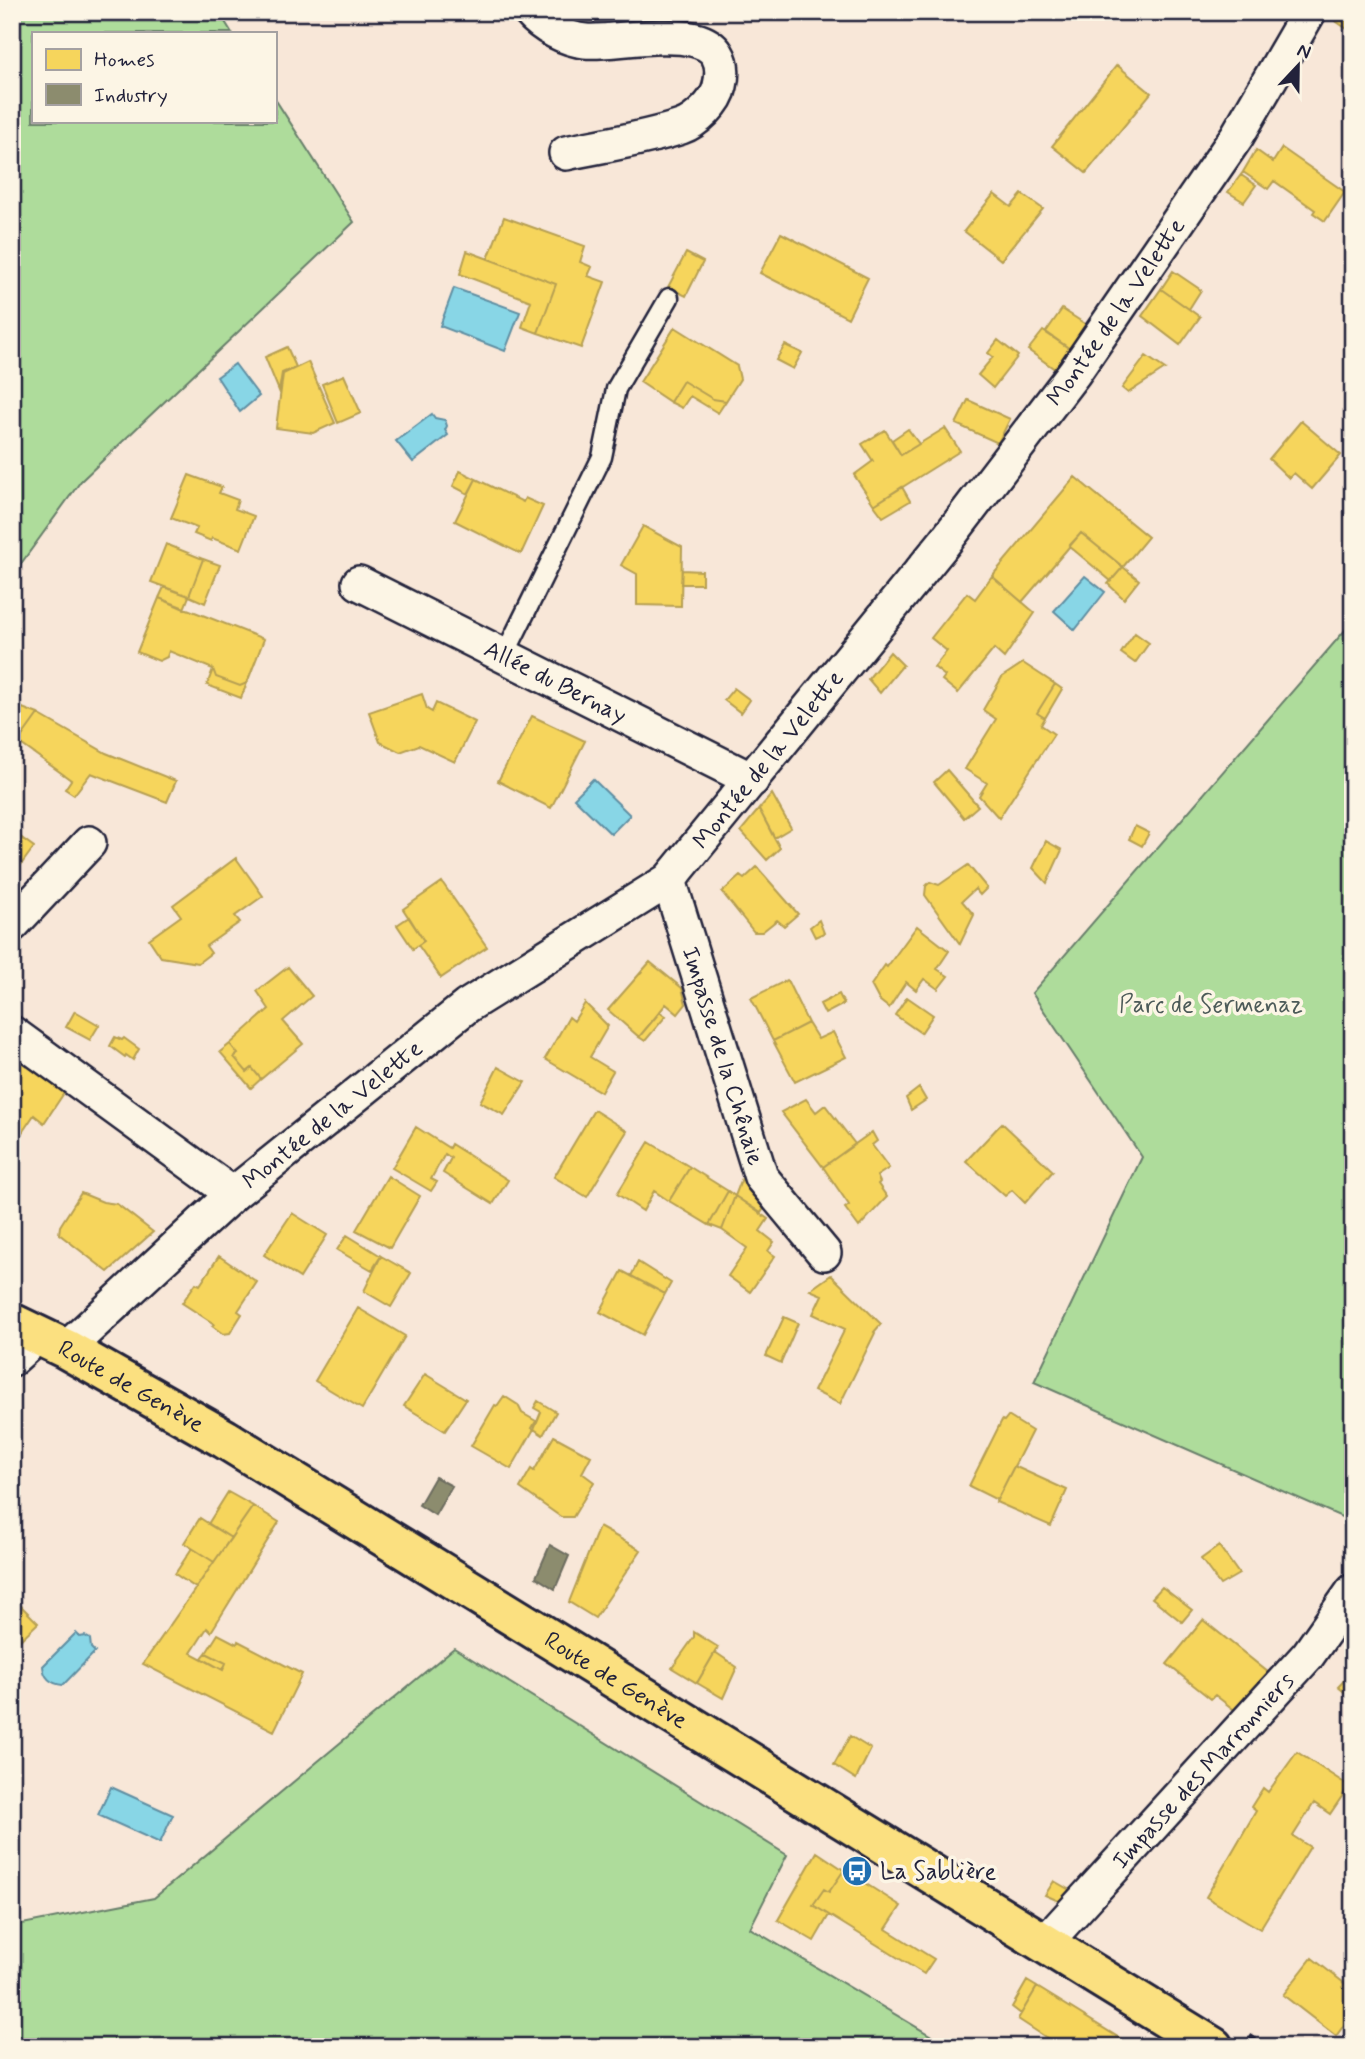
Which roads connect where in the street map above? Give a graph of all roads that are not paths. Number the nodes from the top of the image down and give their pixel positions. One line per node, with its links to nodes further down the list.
1 (530, 12): 3 (street)
2 (1310, 12): 7 (street, Montée de la Velette)
3 (566, 153)
4 (669, 298): 6 (lane)
5 (359, 583): 6 (street, Allée du Bernay)
6 (504, 656): 7 (street, Allée du Bernay)
7 (752, 780): 9 (street, Montée de la Velette)
8 (89, 843): 10 (street)
9 (670, 880): 12 (street, Montée de la Velette); 13 (street, Impasse de la Chênaie)
10 (12, 925)
11 (12, 1033): 12 (street)
12 (233, 1194): 14 (street, Montée de la Velette)
13 (824, 1253)
14 (32, 1341): 16 (main road, Route de Genève)
15 (1353, 1591): 16 (street, Impasse des Marronniers)
16 (1045, 1943): 17 (main road, Route de Genève)
17 (1213, 2047)

